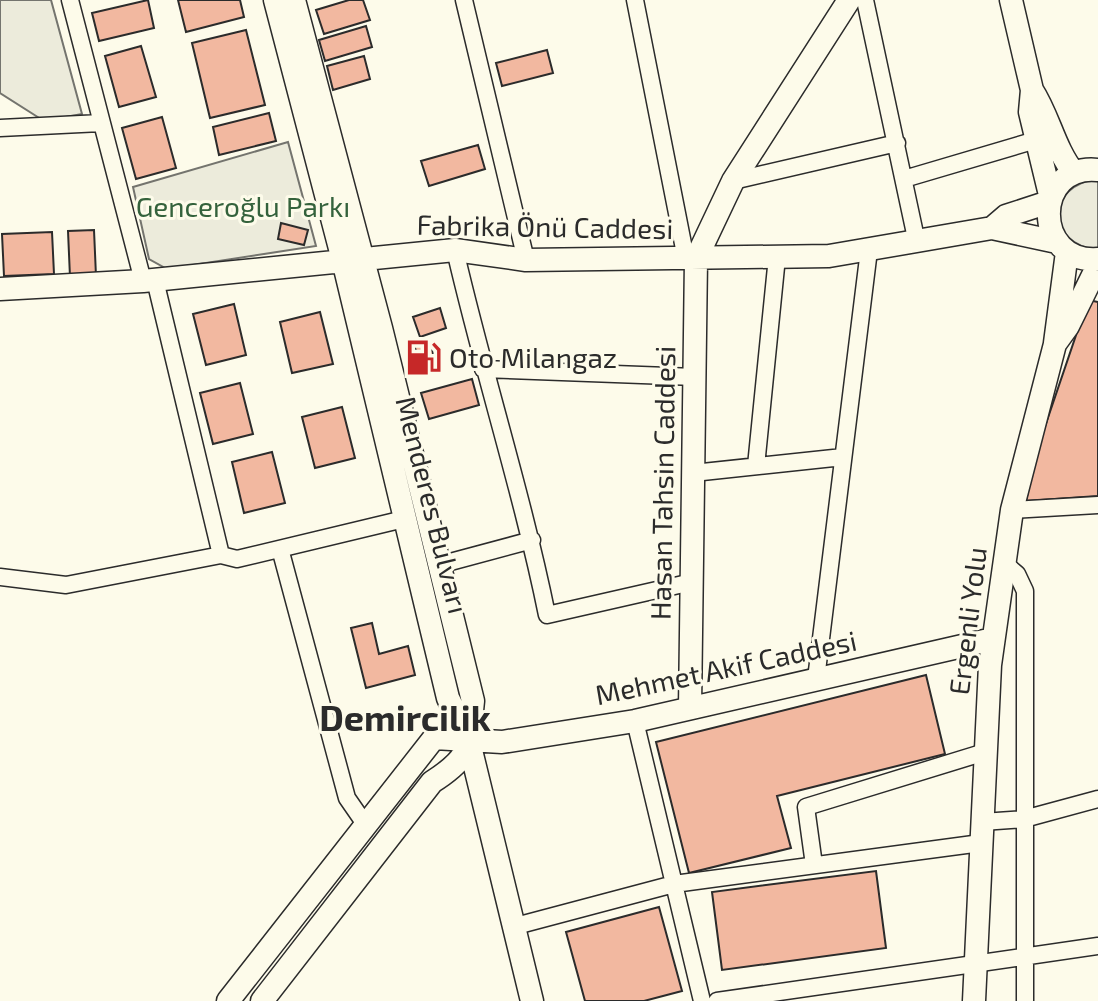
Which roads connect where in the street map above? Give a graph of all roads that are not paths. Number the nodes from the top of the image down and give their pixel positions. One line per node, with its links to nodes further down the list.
1 (70, 0): 10 (street)
2 (275, 0): 25 (street, Menderes Bulvarı)
3 (294, 0): 25 (street, Menderes Bulvarı)
4 (464, 0): 28 (street)
5 (635, 0): 26 (street, Hasan Tahsin Caddesi)
6 (849, 0): 17 (street)
7 (865, 0): 13 (street)
8 (1015, 2): 9 (street)
9 (1032, 90): 12 (street); 15 (street)
10 (101, 123): 11 (street); 30 (street)
11 (0, 128)
12 (1036, 140): 16 (street); 18 (street)
13 (897, 143): 16 (street); 17 (street)
14 (1098, 170): 15 (street)
15 (1074, 173): 18 (street)
16 (904, 179): 20 (street)
17 (733, 181): 26 (street)
18 (1049, 198): 19 (street, Fabrika Önü Caddesi); 21 (street)
19 (992, 228): 20 (street, Fabrika Önü Caddesi); 21 (street, Fabrika Önü Caddesi)
20 (917, 243): 23 (street, Fabrika Önü Caddesi)
21 (1062, 247): 27 (street, Fabrika Önü Caddesi); 32 (street)
22 (455, 250): 25 (street, Fabrika Önü Caddesi); 28 (street, Fabrika Önü Caddesi); 33 (street)
23 (869, 250): 24 (street, Fabrika Önü Caddesi); 35 (street)
24 (777, 257): 26 (street, Fabrika Önü Caddesi); 36 (street)
25 (353, 259): 30 (street, Fabrika Önü Caddesi); 40 (street, Menderes Bulvarı); 45 (street, Menderes Bulvarı)
26 (691, 259): 28 (street, Fabrika Önü Caddesi); 34 (street, Hasan Tahsin Caddesi)
27 (1098, 259)
28 (526, 260)
29 (1098, 265): 32 (street, Ergenli Yolu)
30 (149, 280): 31 (street, Fabrika Önü Caddesi); 42 (street)
31 (0, 289)
32 (1055, 344): 39 (street, Ergenli Yolu)
33 (483, 369): 34 (street); 41 (street)
34 (695, 377): 37 (street, Hasan Tahsin Caddesi)
35 (843, 457): 36 (street); 49 (street)
36 (756, 466): 37 (street)
37 (693, 473): 47 (street, Hasan Tahsin Caddesi)
38 (1098, 505): 39 (street)
39 (1012, 510): 44 (street, Ergenli Yolu)
40 (404, 519): 42 (street); 52 (street, Menderes Bulvarı)
41 (532, 540): 45 (street); 47 (street)
42 (221, 555): 46 (street)
43 (282, 556): 56 (street)
44 (1004, 563): 48 (street, Ergenli Yolu); 55 (street)
45 (439, 565): 52 (street, Menderes Bulvarı)
46 (0, 577)
47 (692, 582): 50 (street, Hasan Tahsin Caddesi)
48 (993, 639): 49 (street, Mehmet Akif Caddesi); 53 (street, Ergenli Yolu)
49 (816, 679): 50 (street, Mehmet Akif Caddesi)
50 (690, 708): 51 (street, Mehmet Akif Caddesi)
51 (635, 721): 52 (street, Mehmet Akif Caddesi); 59 (street)
52 (469, 742): 56 (street, Mehmet Akif Caddesi); 60 (street, Menderes Bulvarı); 66 (street)
53 (985, 752): 57 (street, Ergenli Yolu); 58 (street)
54 (1098, 799): 55 (street)
55 (1024, 819): 57 (street); 62 (street)
56 (365, 824): 65 (street, Mehmet Akif Caddesi)
57 (982, 833): 58 (street); 63 (street, Ergenli Yolu)
58 (814, 865): 59 (street)
59 (674, 884): 60 (street); 68 (street)
60 (512, 927): 67 (street, Menderes Bulvarı)
61 (1098, 946): 62 (street)
62 (1025, 955): 63 (street); 71 (street)
63 (975, 961): 64 (street); 70 (street, Ergenli Yolu)
64 (736, 1000): 69 (street)
65 (228, 1001)
66 (262, 1001)
67 (532, 1001)
68 (702, 1001)
69 (717, 1001)
70 (974, 1001)
71 (1025, 1001)

